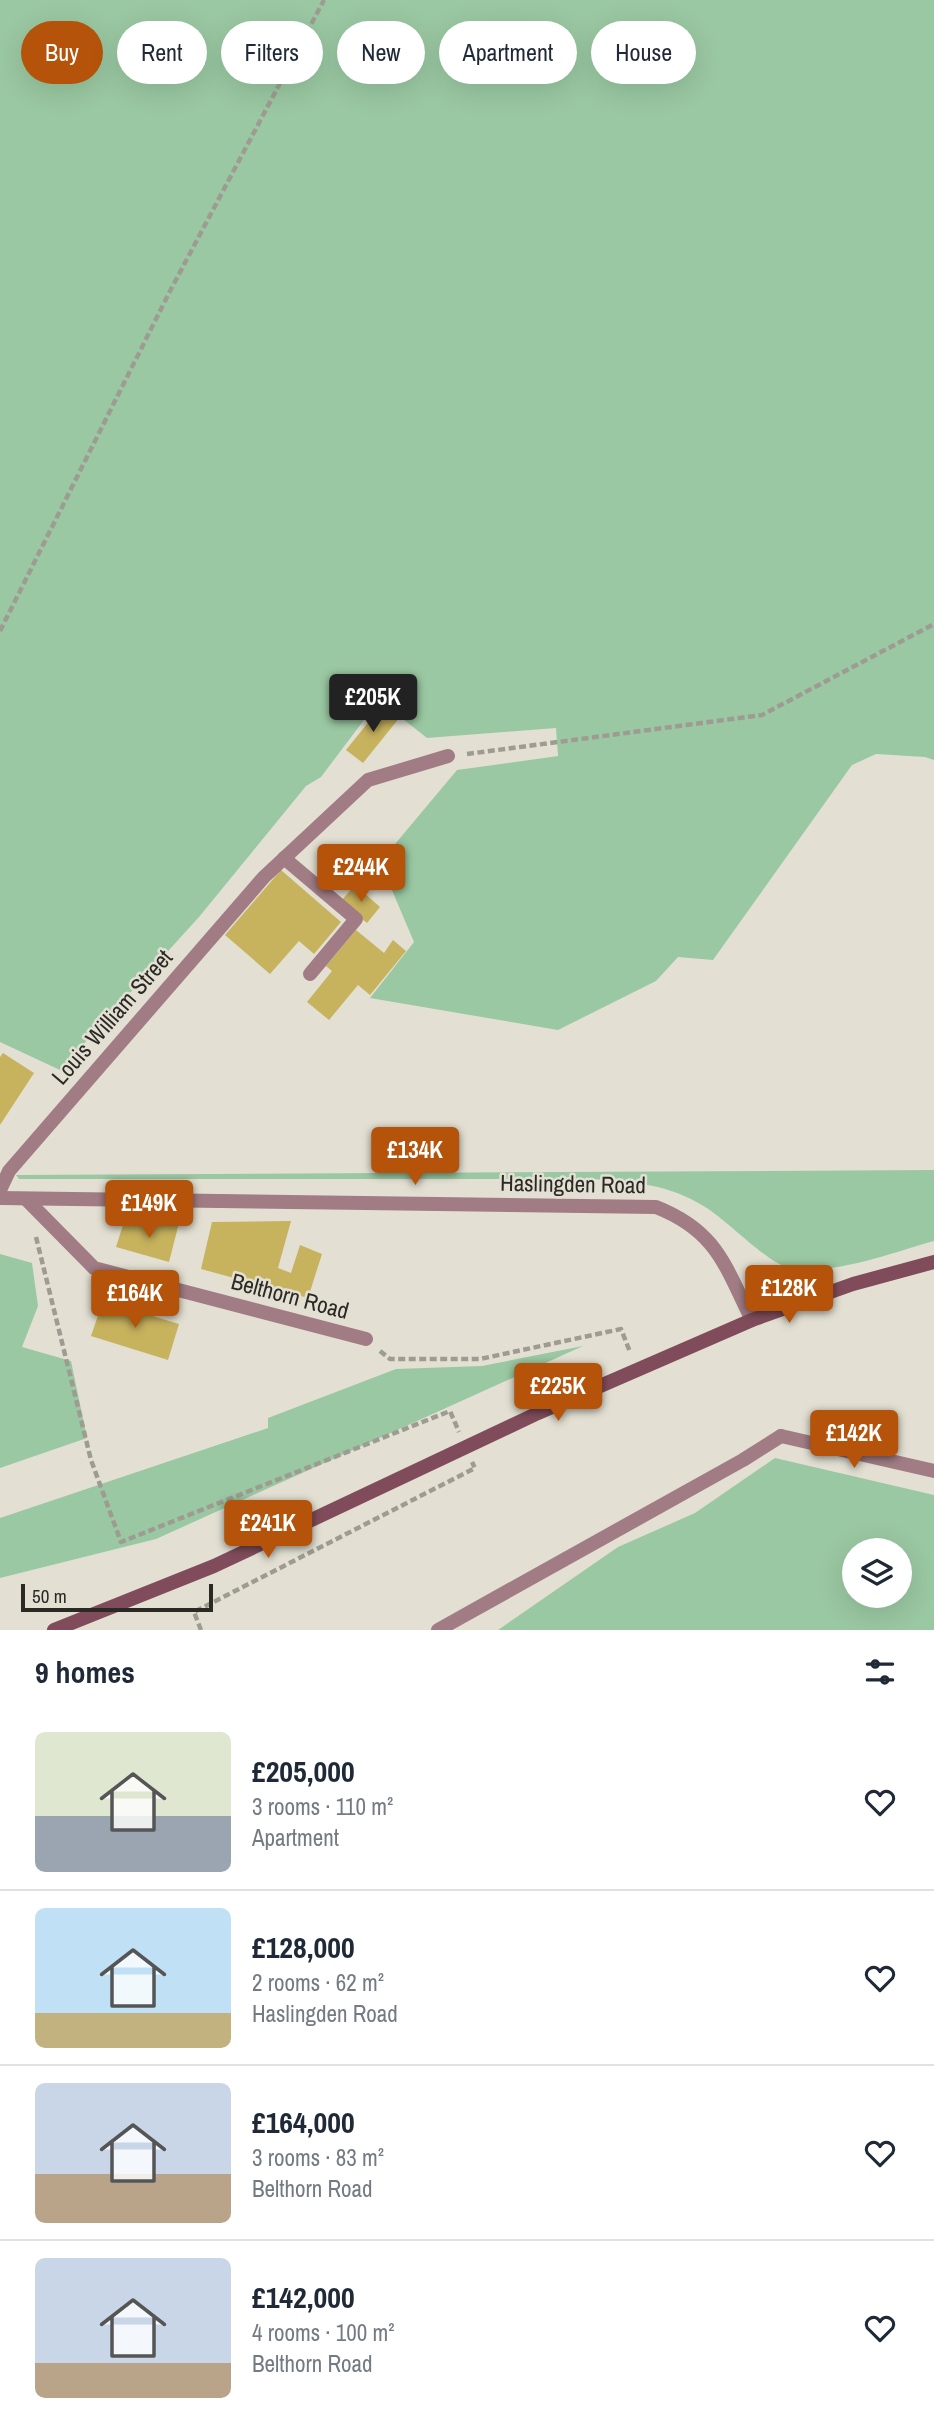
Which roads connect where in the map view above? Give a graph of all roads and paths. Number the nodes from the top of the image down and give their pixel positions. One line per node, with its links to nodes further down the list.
1 (324, 0): 3 (path)
2 (934, 624): 4 (path)
3 (0, 631)
4 (448, 756): 5 (street, Louis William Street)
5 (284, 858): 6 (street); 7 (street, Louis William Street)
6 (310, 974)
7 (0, 1190)
8 (0, 1198): 9 (street, Haslingden Road)
9 (26, 1199): 11 (street, Haslingden Road); 12 (street, Belthorn Road); 14 (path)
10 (934, 1262): 11 (main road)
11 (752, 1320): 13 (main road)
12 (366, 1339): 13 (path)
13 (637, 1369): 14 (main road)
14 (465, 1448): 16 (main road); 17 (path)
15 (934, 1471): 18 (street)
16 (54, 1630)
17 (201, 1630)
18 (438, 1630)

